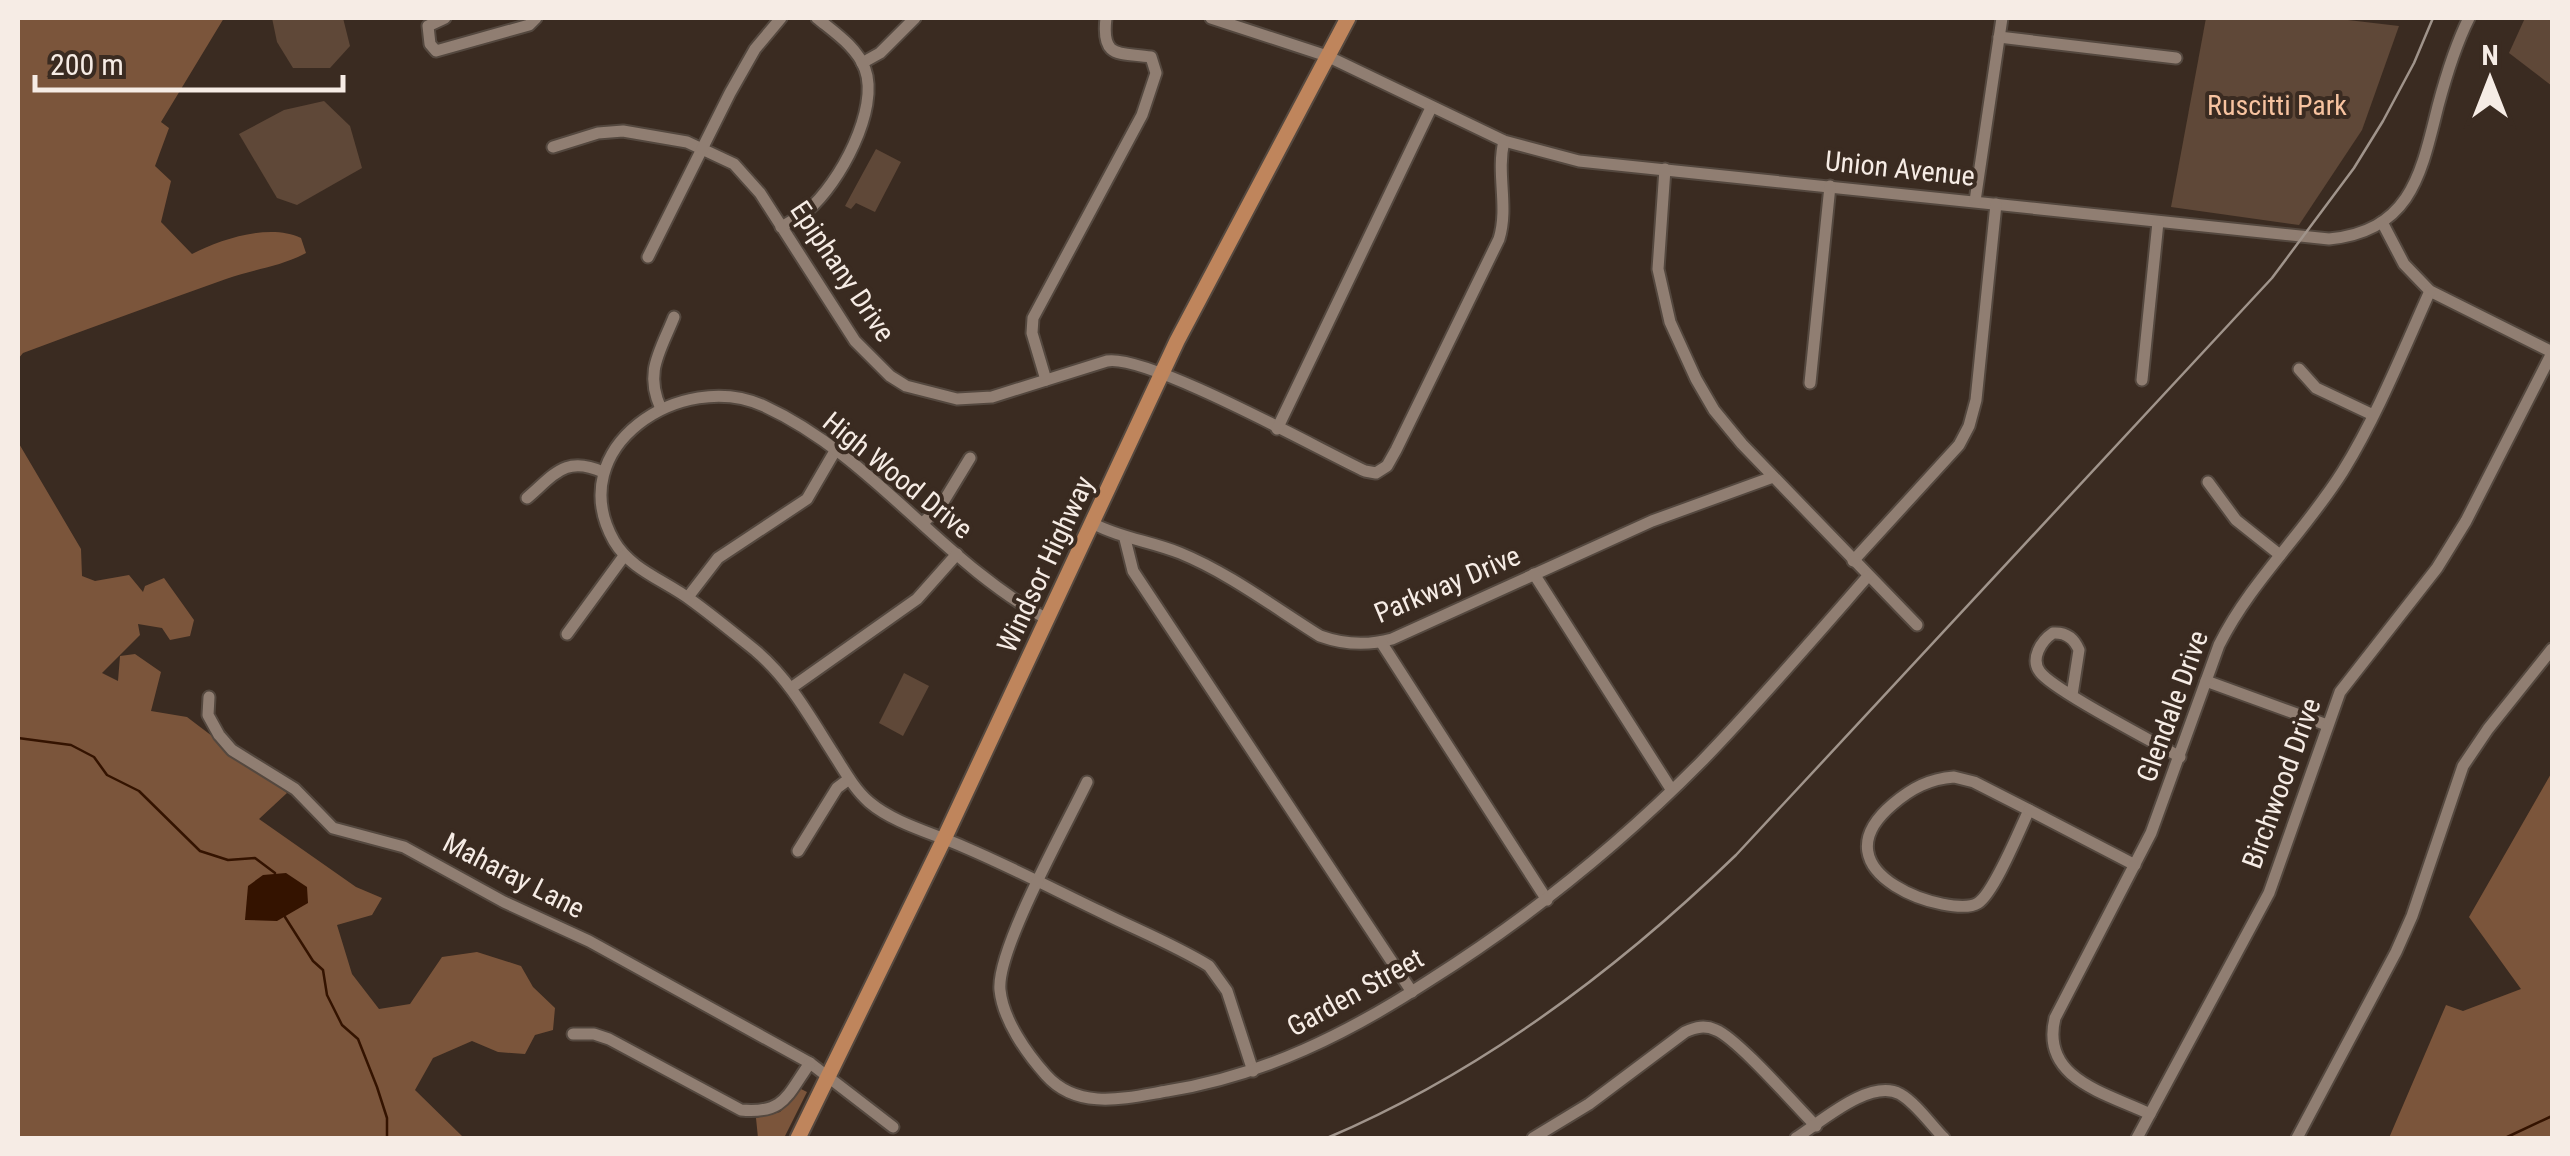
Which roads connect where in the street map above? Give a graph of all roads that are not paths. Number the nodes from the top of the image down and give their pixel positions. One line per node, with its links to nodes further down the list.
1 (445, 18): 2 (street)
2 (536, 18)
3 (781, 18): 18 (street)
4 (817, 18): 14 (street)
5 (915, 18): 14 (street)
6 (1106, 18): 32 (street)
7 (1211, 18): 12 (street, Union Avenue)
8 (1348, 18): 12 (main road, Windsor Highway)
9 (2002, 18): 11 (street)
10 (2469, 18): 24 (street, Union Avenue)
11 (1999, 37): 13 (street); 21 (street)
12 (1327, 56): 15 (street, Union Avenue); 31 (main road, Windsor Highway)
13 (2176, 58)
14 (862, 63): 25 (street)
15 (1431, 108): 16 (street, Union Avenue); 37 (street)
16 (1504, 141): 19 (street, Union Avenue); 37 (street, Epiphany Drive)
17 (553, 147): 18 (street, Epiphany Drive)
18 (704, 148): 25 (street, Epiphany Drive); 26 (street)
19 (1665, 169): 20 (street, Union Avenue); 41 (street)
20 (1830, 186): 21 (street, Union Avenue); 34 (street)
21 (1976, 202): 22 (street, Union Avenue)
22 (1996, 204): 23 (street, Union Avenue); 50 (street)
23 (2158, 222): 24 (street, Union Avenue); 33 (street)
24 (2382, 222): 27 (street)
25 (781, 227): 32 (street, Epiphany Drive)
26 (648, 257)
27 (2430, 291): 29 (street); 36 (street, Glendale Drive)
28 (674, 317): 35 (street)
29 (2552, 353): 63 (street, Birchwood Drive)
30 (2299, 369): 36 (street)
31 (1163, 372): 32 (street, Epiphany Drive); 37 (street, Epiphany Drive); 45 (main road, Windsor Highway)
32 (1046, 380)
33 (2142, 380)
34 (1810, 383)
35 (661, 409): 38 (street, High Wood Drive); 40 (street, High Wood Drive)
36 (2373, 415): 48 (street, Glendale Drive)
37 (1277, 429)
38 (835, 451): 44 (street, High Wood Drive); 53 (street)
39 (970, 458): 44 (street)
40 (603, 472): 43 (street); 49 (street)
41 (1773, 477): 50 (street); 51 (street, Parkway Drive)
42 (2208, 482): 48 (street)
43 (527, 498)
44 (922, 523): 47 (street, High Wood Drive)
45 (1092, 523): 46 (street, Parkway Drive); 54 (main road, Windsor Highway)
46 (1126, 539): 57 (street, Parkway Drive); 74 (street)
47 (957, 554): 54 (street, High Wood Drive); 60 (street)
48 (2280, 555): 59 (street, Glendale Drive)
49 (624, 556): 53 (street); 56 (street)
50 (1853, 560): 52 (street)
51 (1534, 574): 57 (street, Parkway Drive); 67 (street)
52 (1868, 576): 55 (street); 67 (street, Garden Street)
53 (688, 597): 60 (street)
54 (1046, 619): 69 (main road, Windsor Highway)
55 (1917, 624)
56 (567, 634)
57 (1381, 642): 73 (street)
58 (2552, 649): 87 (street)
59 (2206, 681): 63 (street); 64 (street, Glendale Drive)
60 (792, 688): 65 (street)
61 (2072, 695): 61 (street); 64 (street)
62 (210, 697): 76 (street, Maharay Lane)
63 (2328, 725): 79 (street, Birchwood Drive)
64 (2180, 757): 71 (street, Glendale Drive)
65 (850, 778): 69 (street); 70 (street)
66 (1087, 782): 72 (street, Garden Street)
67 (1671, 789): 73 (street, Garden Street)
68 (2029, 810): 68 (street); 71 (street)
69 (944, 838): 72 (street); 78 (main road, Windsor Highway)
70 (798, 852)
71 (2135, 865): 79 (street, Glendale Drive)
72 (1039, 882): 77 (street); 77 (street, Garden Street)
73 (1547, 900): 74 (street, Garden Street)
74 (1412, 992): 77 (street, Garden Street)
75 (573, 1034): 76 (street)
76 (810, 1063): 78 (street, Maharay Lane)
77 (1252, 1071)
78 (830, 1076): 81 (street, Maharay Lane); 82 (main road, Windsor Highway)
79 (2150, 1114): 86 (street, Birchwood Drive)
80 (1816, 1126): 83 (street); 84 (street); 85 (street)
81 (893, 1127)
82 (798, 1138)
83 (1533, 1138)
84 (1796, 1138)
85 (1944, 1138)
86 (2136, 1138)
87 (2297, 1138)

